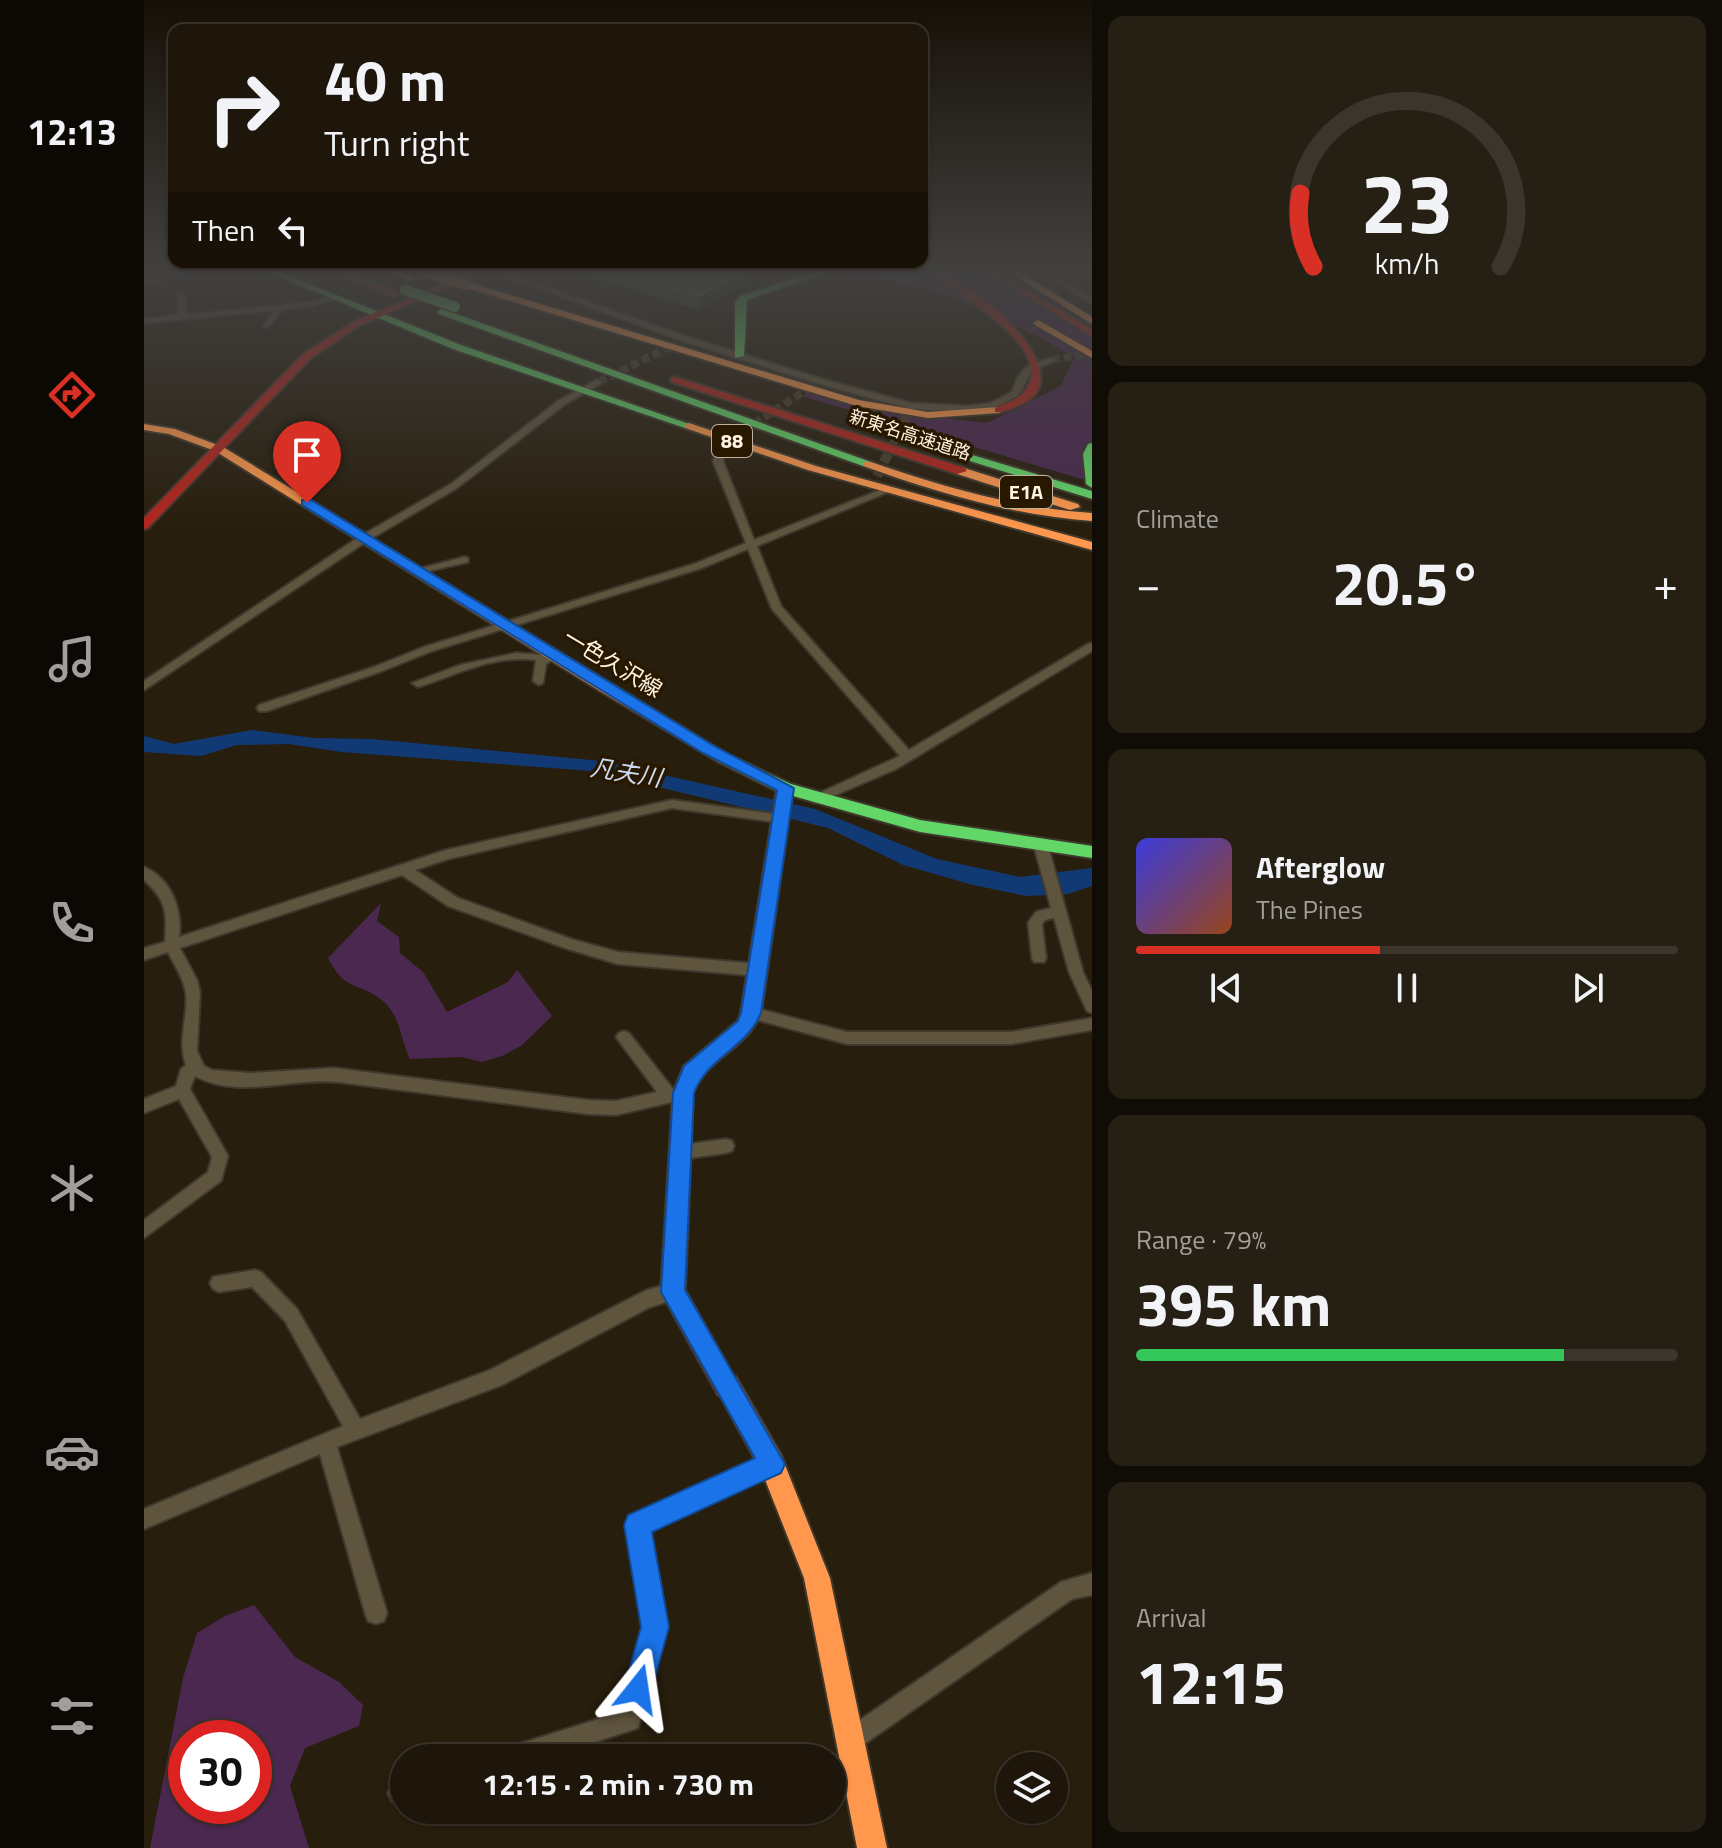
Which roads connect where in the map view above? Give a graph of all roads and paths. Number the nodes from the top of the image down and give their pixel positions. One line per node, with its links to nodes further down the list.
1 (305, 358): 14 (main road)
2 (496, 358): 10 (main road, 88)
3 (619, 358): 18 (main road)
4 (640, 358): 18 (main road, 新東名高速道路 / E1A)
5 (655, 358): 17 (main road, 新東名高速道路 / E1A)
6 (696, 358): 8 (main road)
7 (745, 358): 9 (street)
8 (1057, 358)
9 (1052, 360)
10 (592, 386): 12 (main road, 88); 20 (street)
11 (144, 427): 14 (main road, 一色久沢線)
12 (736, 437): 15 (main road, 88); 21 (street)
13 (1092, 446): 16 (main road)
14 (219, 449): 19 (main road); 20 (main road, 一色久沢線)
15 (879, 483): 21 (street); 22 (main road, 88)
16 (1092, 484)
17 (1092, 495)
18 (1092, 514)
19 (144, 525)
20 (363, 539): 24 (main road, 一色久沢線); 30 (street)
21 (752, 543): 25 (street); 32 (street)
22 (1092, 546)
23 (464, 560): 24 (street)
24 (416, 571): 25 (main road, 一色久沢線)
25 (505, 625): 27 (main road, 一色久沢線); 31 (street)
26 (1092, 646): 32 (street)
27 (549, 657): 28 (street); 29 (street); 33 (main road, 一色久沢線)
28 (539, 681)
29 (418, 683)
30 (144, 686)
31 (263, 708)
32 (908, 757): 34 (street)
33 (785, 793): 34 (main road, 一色久沢線); 35 (main road)
34 (817, 799): 36 (main road, 一色久沢線)
35 (782, 819): 38 (street); 44 (main road)
36 (1041, 846): 37 (main road, 一色久沢線); 40 (street)
37 (1092, 852)
38 (403, 869): 41 (street); 44 (street)
39 (144, 872): 41 (street)
40 (1058, 907): 43 (street); 45 (street)
41 (171, 945): 42 (street); 49 (street)
42 (144, 954)
43 (1039, 958)
44 (759, 970): 46 (main road)
45 (1092, 1007)
46 (751, 1013): 47 (street); 51 (main road)
47 (1092, 1024)
48 (624, 1037): 51 (street)
49 (195, 1066): 50 (street); 51 (street)
50 (182, 1090): 52 (street); 55 (street)
51 (676, 1094): 54 (main road)
52 (144, 1106)
53 (726, 1146): 54 (street)
54 (683, 1152): 57 (main road)
55 (144, 1230)
56 (219, 1283): 58 (street)
57 (673, 1292): 58 (street); 60 (main road)
58 (356, 1431): 59 (street)
59 (326, 1442): 61 (street); 63 (street)
60 (772, 1464): 64 (main road); 65 (street)
61 (144, 1519)
62 (1092, 1584): 64 (street)
63 (376, 1613)
64 (852, 1739): 66 (main road)
65 (554, 1744)
66 (872, 1848)

